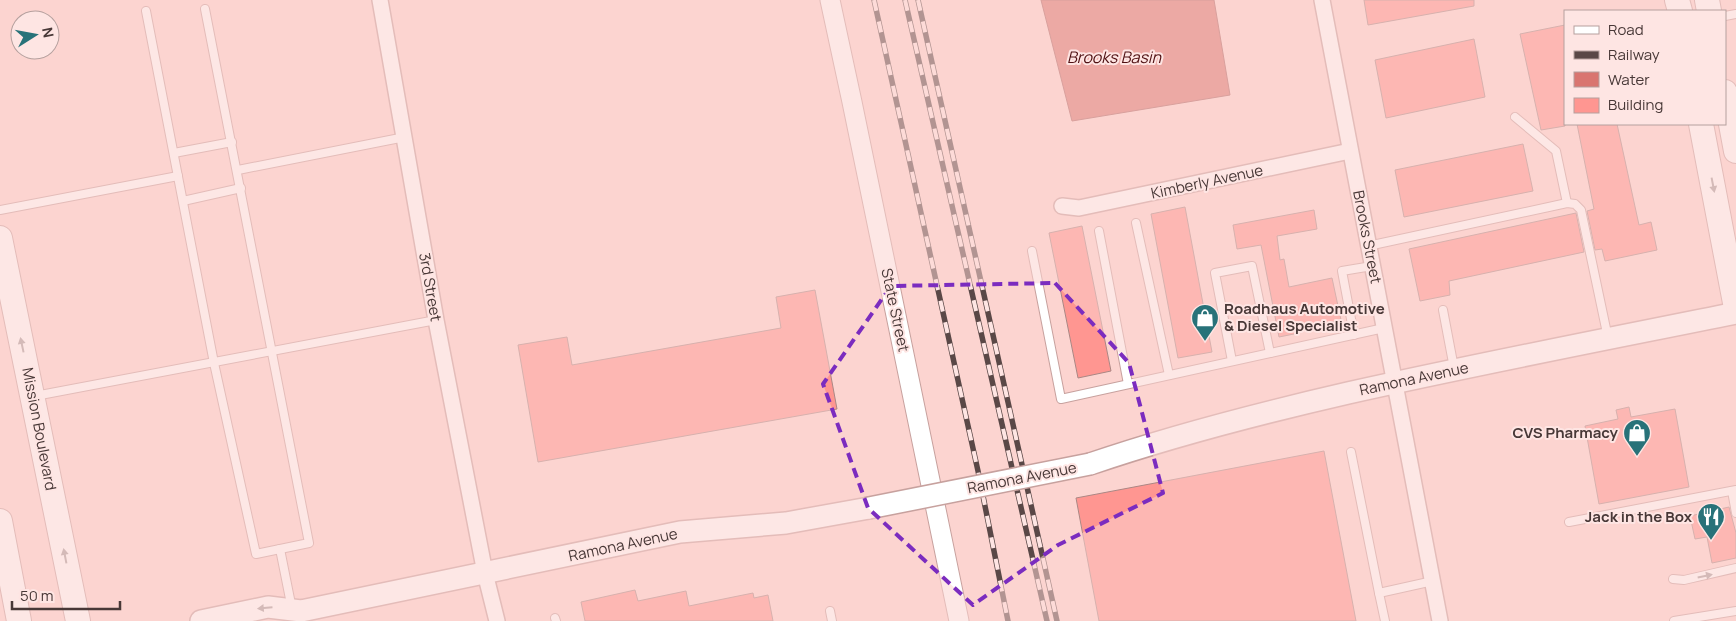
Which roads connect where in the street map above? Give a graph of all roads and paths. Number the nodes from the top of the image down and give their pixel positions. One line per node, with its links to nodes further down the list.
1 (380, 0): 9 (street, 3rd Street)
2 (830, 0): 62 (street, State Street)
3 (1322, 0): 11 (street, Brooks Street)
4 (205, 9): 10 (lane)
5 (146, 11): 13 (lane)
6 (1726, 97): 12 (main road)
7 (1515, 117): 18 (lane)
8 (1701, 125): 27 (main road, one-way to 27)
9 (404, 137): 14 (lane); 30 (street, 3rd Street)
10 (232, 142): 13 (lane); 14 (lane)
11 (1350, 151): 19 (street, Kimberly Avenue); 24 (street, Brooks Street)
12 (1736, 151)
13 (174, 154): 15 (lane)
14 (238, 170): 16 (lane)
15 (178, 176): 17 (lane); 20 (lane)
16 (241, 188): 17 (lane); 34 (lane)
17 (183, 200): 37 (lane)
18 (1567, 203): 24 (lane); 33 (lane)
19 (1062, 206)
20 (0, 210)
21 (1136, 222): 39 (lane)
22 (1099, 231): 41 (lane)
23 (0, 238): 42 (main road, Mission Boulevard, one-way to 23)
24 (1368, 246): 26 (street, Brooks Street)
25 (1032, 251): 41 (lane)
26 (1372, 266): 31 (street, Brooks Street); 32 (lane)
27 (1736, 308)
28 (1443, 310): 38 (lane)
29 (1736, 313): 33 (main road, Ramona Avenue)
30 (436, 320): 34 (lane); 50 (street, 3rd Street)
31 (1384, 328): 32 (lane); 40 (street, Brooks Street)
32 (1354, 335): 35 (lane)
33 (1608, 339): 38 (main road, Ramona Avenue)
34 (273, 352): 37 (lane); 48 (lane)
35 (1270, 353): 36 (lane); 36 (lane)
36 (1232, 361): 39 (lane)
37 (214, 363): 42 (lane); 48 (lane)
38 (1455, 370): 40 (main road, Ramona Avenue)
39 (1169, 375): 41 (lane)
40 (1394, 382): 50 (main road, Ramona Avenue, bridge); 52 (street, Brooks Street)
41 (1128, 384)
42 (33, 397): 58 (main road, Mission Boulevard, one-way to 42)
43 (1351, 452): 53 (lane)
44 (1734, 490): 45 (lane); 47 (lane)
45 (1736, 513)
46 (0, 521): 57 (main road)
47 (1569, 522)
48 (280, 550): 56 (lane)
49 (1736, 568): 51 (lane, one-way to 49)
50 (485, 573): 56 (main road, Ramona Avenue); 60 (street, 3rd Street)
51 (1673, 579)
52 (1433, 581): 53 (lane); 64 (street, Brooks Street)
53 (1379, 592): 63 (lane)
54 (830, 611): 61 (lane)
55 (1736, 611): 65 (lane)
56 (293, 614): 59 (main road, Ramona Avenue, one-way to 59)
57 (19, 621)
58 (78, 621)
59 (201, 621)
60 (497, 621)
61 (832, 621)
62 (959, 621)
63 (1384, 621)
64 (1440, 621)
65 (1674, 621)

